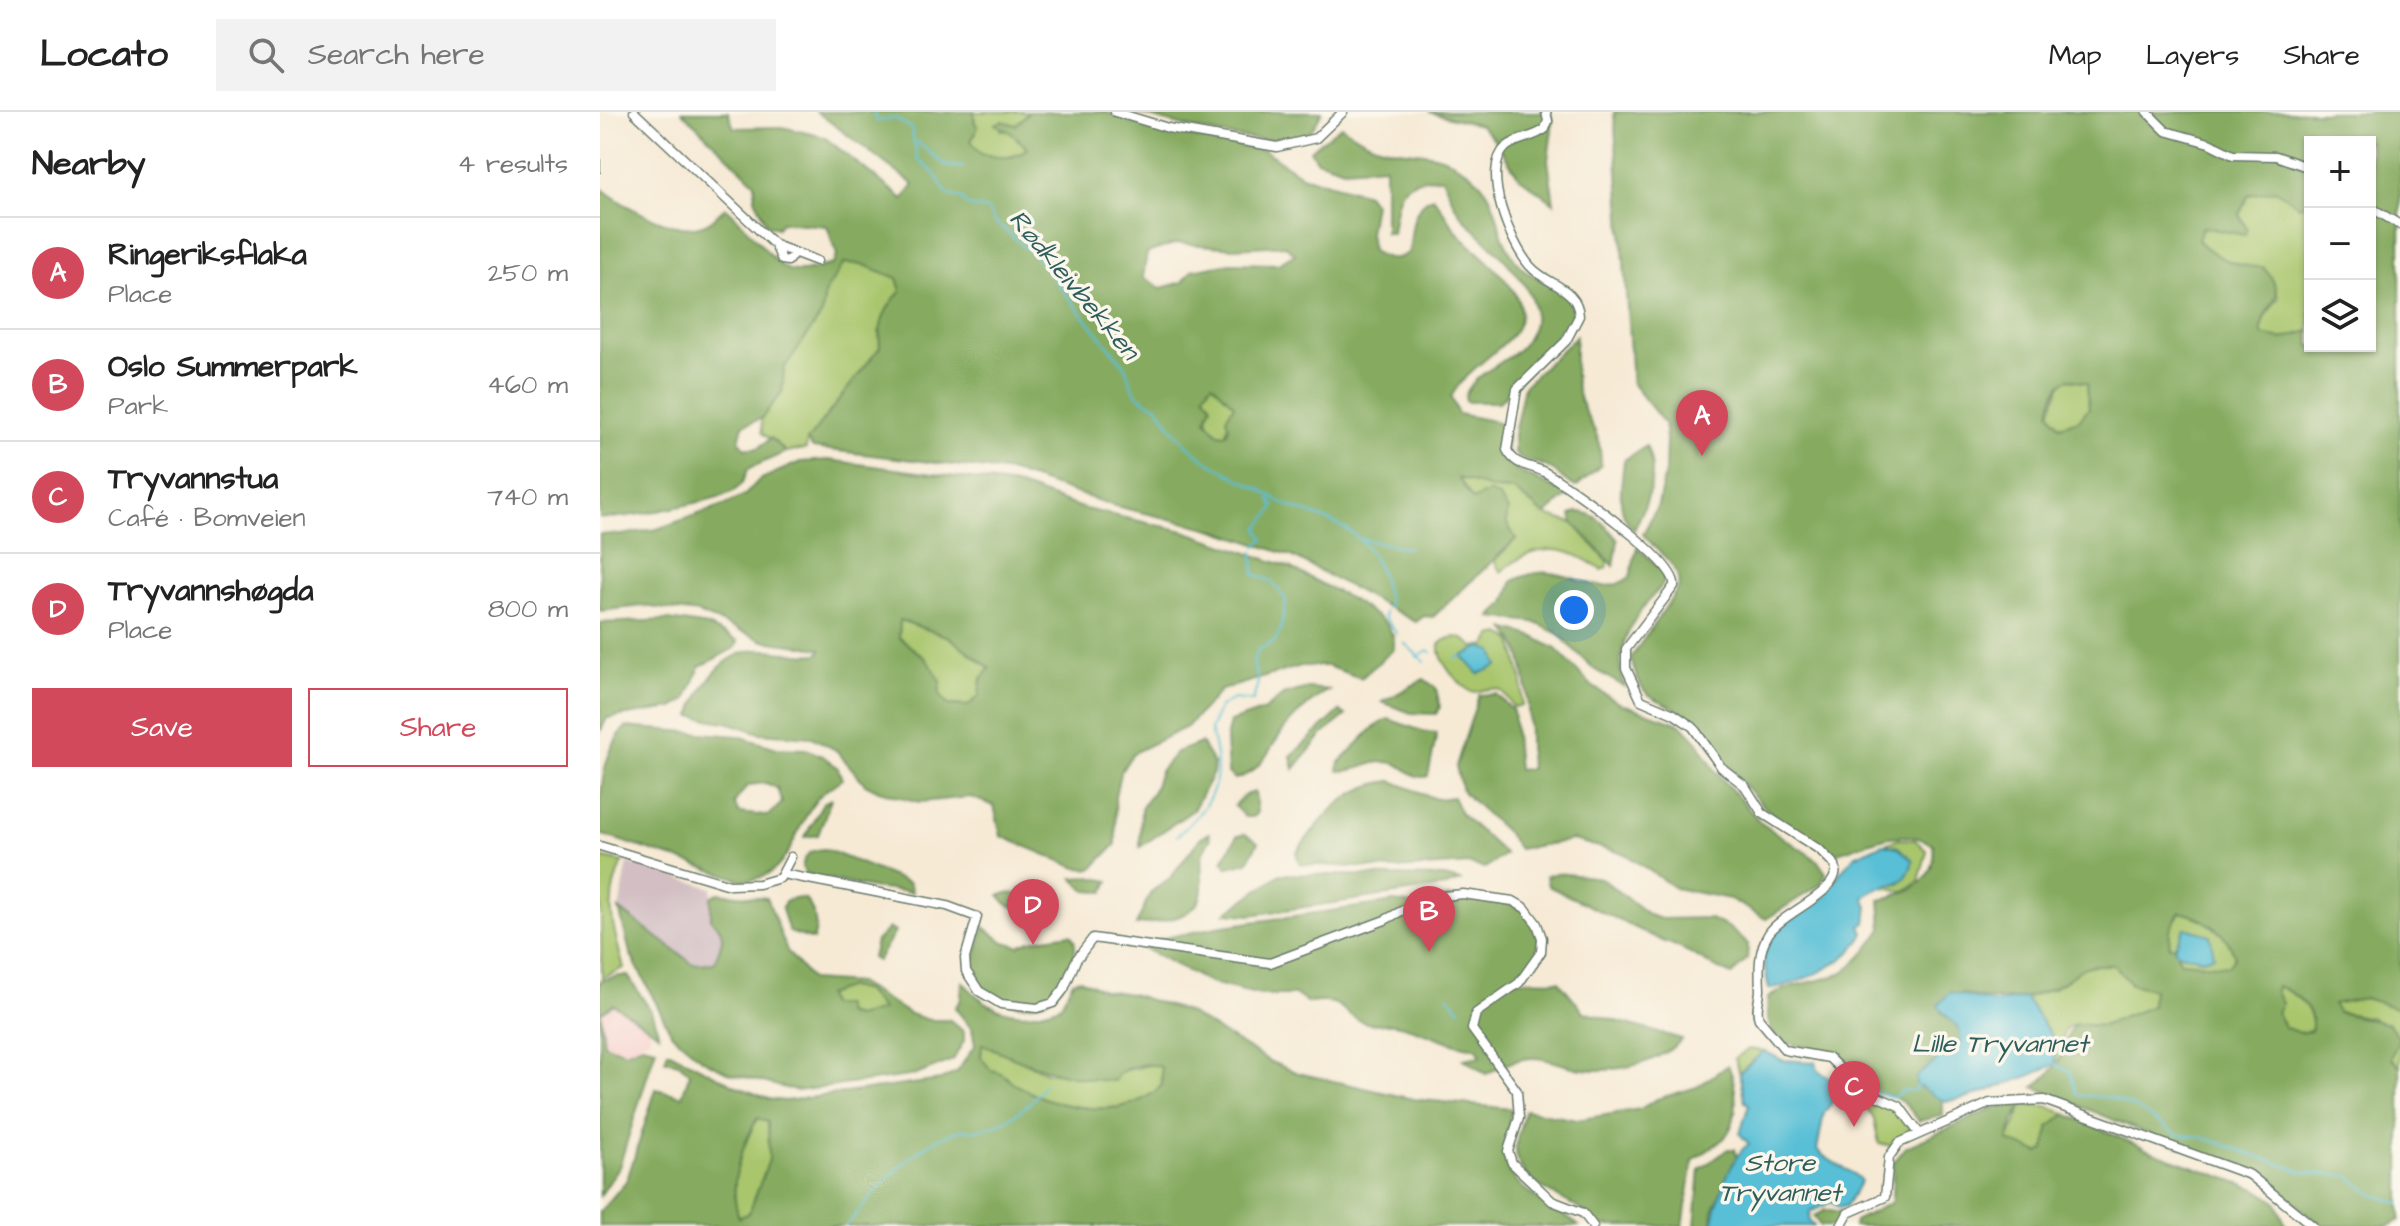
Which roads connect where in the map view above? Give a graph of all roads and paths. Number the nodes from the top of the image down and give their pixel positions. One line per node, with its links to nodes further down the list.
1 (634, 112): 9 (street)
2 (1115, 112): 3 (street)
3 (1343, 112)
4 (1546, 112): 13 (street)
5 (2147, 112): 6 (street)
6 (2304, 166)
7 (2372, 208): 8 (street)
8 (2400, 225)
9 (817, 261)
10 (600, 846): 12 (street)
11 (791, 857): 12 (street)
12 (783, 874): 15 (street)
13 (1919, 1133): 14 (street); 16 (street)
14 (2295, 1210): 17 (street); 18 (street)
15 (1593, 1226)
16 (1841, 1226)
17 (2298, 1226)
18 (2313, 1226)

